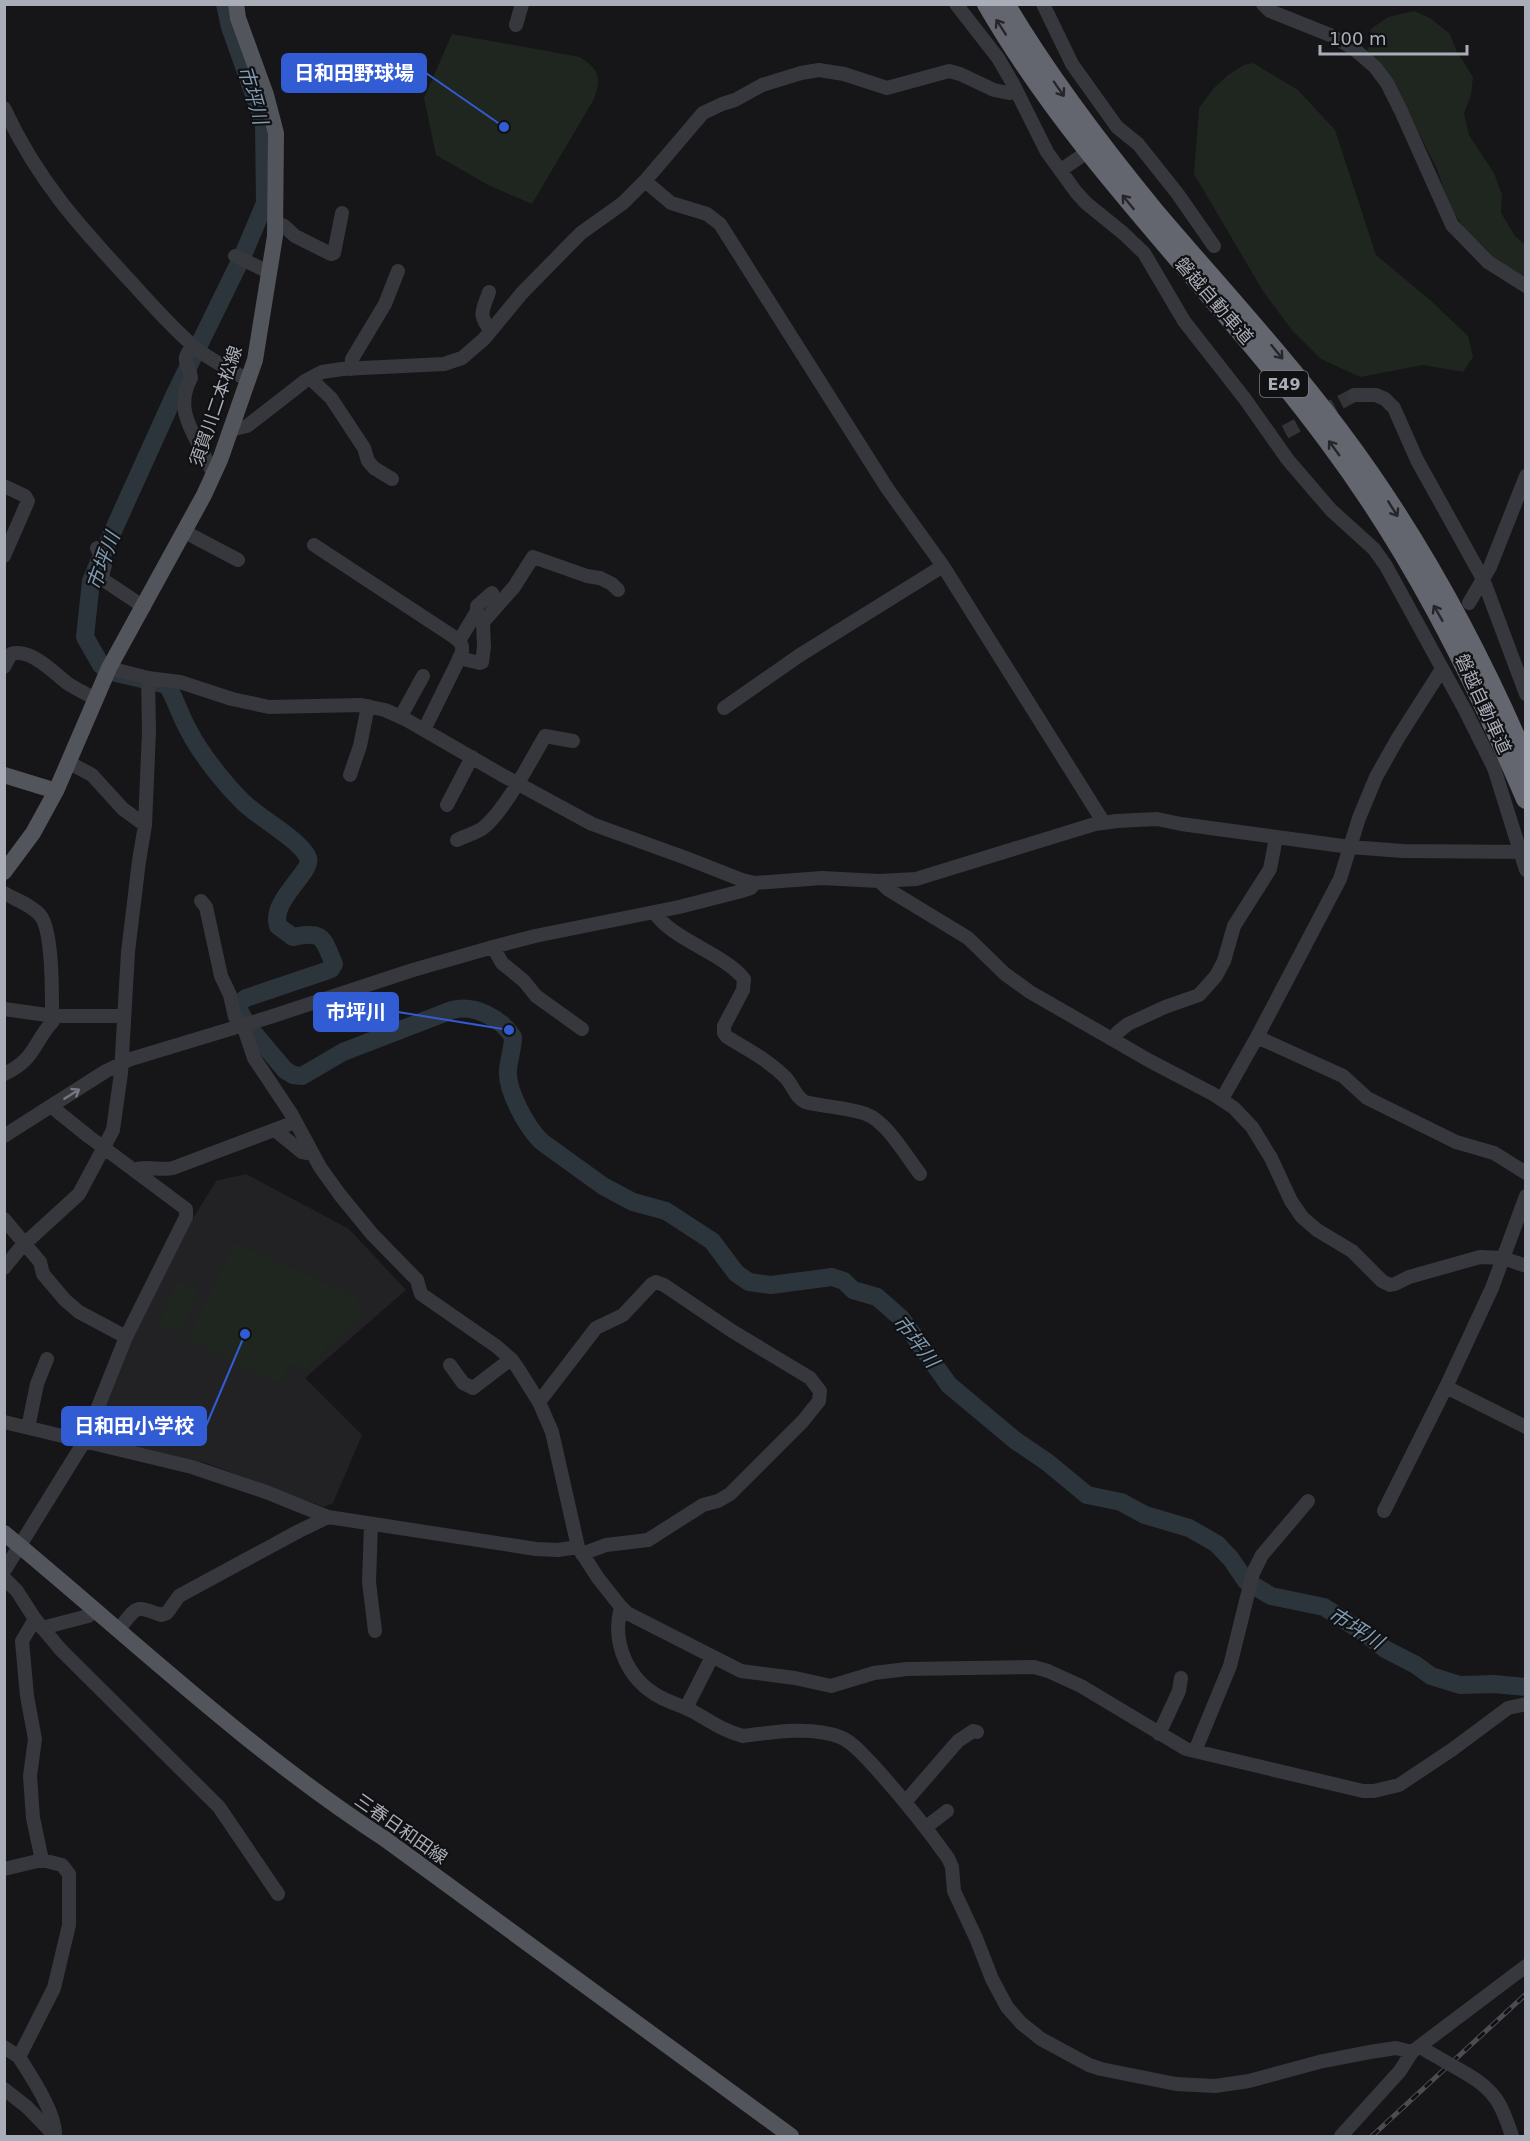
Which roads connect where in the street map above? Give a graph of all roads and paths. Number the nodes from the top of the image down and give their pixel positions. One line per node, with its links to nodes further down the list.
1 (236, 4): 15 (main road, 須賀川二本松線)
2 (522, 4): 8 (street)
3 (956, 4): 9 (street)
4 (987, 4): 65 (highway, 磐越自動車道 / E49, one-way to 4)
5 (1005, 4): 59 (highway, 磐越自動車道 / E49, one-way to 59)
6 (1043, 4): 16 (street)
7 (1263, 4): 20 (street)
8 (516, 25)
9 (1017, 92): 12 (street); 13 (street)
10 (4, 108): 23 (street)
11 (1080, 157): 12 (street)
12 (1061, 170): 47 (street)
13 (645, 181): 22 (street); 38 (street)
14 (342, 213): 15 (street)
15 (275, 222): 19 (main road, 須賀川二本松線)
16 (1214, 246)
17 (236, 256): 19 (street)
18 (398, 271): 24 (street)
19 (269, 272): 26 (main road, 須賀川二本松線)
20 (1526, 286)
21 (489, 292): 22 (street)
22 (491, 330): 24 (street)
23 (193, 345): 26 (street); 29 (street)
24 (351, 369): 25 (street)
25 (312, 377): 28 (street); 31 (street)
26 (248, 380): 28 (main road, 須賀川二本松線)
27 (1354, 395): 39 (street)
28 (230, 430): 29 (main road, 須賀川二本松線)
29 (215, 471): 33 (main road, 須賀川二本松線)
30 (1526, 476): 39 (street)
31 (392, 479)
32 (4, 486): 36 (street)
33 (185, 532): 37 (street); 43 (main road, 須賀川二本松線)
34 (314, 545): 44 (street)
35 (97, 548): 43 (street)
36 (4, 556)
37 (238, 560)
38 (943, 566): 54 (street); 67 (street)
39 (1483, 579): 42 (street); 51 (street)
40 (618, 590): 46 (street)
41 (492, 593): 44 (street)
42 (1469, 603)
43 (144, 606): 48 (main road, 須賀川二本松線)
44 (459, 641): 46 (street)
45 (6, 656): 52 (street)
46 (459, 658): 56 (street)
47 (1441, 659): 71 (street); 72 (street)
48 (109, 668): 50 (street); 52 (main road, 須賀川二本松線)
49 (423, 676): 55 (street)
50 (148, 678): 53 (street); 68 (street)
51 (1526, 694)
52 (96, 699): 60 (main road, 須賀川二本松線)
53 (368, 706): 55 (street); 62 (street)
54 (724, 708)
55 (401, 716): 56 (street)
56 (424, 730): 58 (street)
57 (573, 741): 63 (street)
58 (472, 757): 63 (street); 66 (street)
59 (1526, 760)
60 (68, 762): 64 (main road, 須賀川二本松線); 68 (street)
61 (4, 775): 64 (main road)
62 (350, 775)
63 (517, 783): 70 (street); 76 (street)
64 (56, 791): 74 (main road)
65 (1526, 799)
66 (447, 805)
67 (1104, 823): 69 (street); 75 (street)
68 (145, 825): 83 (street)
69 (1276, 838): 71 (street); 87 (street)
70 (457, 840)
71 (1350, 847): 72 (street); 86 (street)
72 (1522, 852): 73 (street)
73 (1526, 870)
74 (4, 872)
75 (879, 881): 76 (street); 87 (street)
76 (755, 883): 79 (street)
77 (4, 893): 82 (street)
78 (201, 902): 84 (street)
79 (654, 912): 80 (street); 99 (street)
80 (493, 947): 84 (street); 85 (street)
81 (4, 1010): 82 (street)
82 (53, 1016): 83 (street); 89 (street)
83 (123, 1016): 88 (street)
84 (240, 1025): 88 (street); 92 (street)
85 (582, 1029)
86 (1257, 1037): 90 (street); 98 (street)
87 (1112, 1039): 90 (street)
88 (121, 1064): 91 (street, one-way to 88); 95 (street)
89 (4, 1074)
90 (1222, 1100): 103 (street)
91 (52, 1107): 94 (street); 95 (street)
92 (296, 1122): 93 (street); 96 (street)
93 (275, 1130): 96 (street); 97 (street)
94 (4, 1136)
95 (104, 1149): 97 (street); 102 (street)
96 (313, 1154): 108 (street)
97 (134, 1170): 106 (street)
98 (1526, 1173)
99 (920, 1174)
100 (1526, 1196): 103 (street)
101 (4, 1219): 102 (street)
102 (26, 1244): 105 (street); 106 (street)
103 (1503, 1258): 104 (street); 110 (street)
104 (1526, 1266)
105 (4, 1268)
106 (126, 1337): 115 (street)
107 (47, 1359): 114 (street)
108 (511, 1359): 109 (street); 111 (street)
109 (450, 1365)
110 (1446, 1387): 113 (street); 117 (street)
111 (539, 1402): 122 (street); 122 (street)
112 (4, 1422): 114 (street)
113 (1526, 1427)
114 (28, 1428): 115 (street)
115 (84, 1442): 118 (street); 121 (street)
116 (1308, 1501): 136 (street)
117 (1384, 1511)
118 (328, 1517): 119 (street); 128 (street)
119 (371, 1524): 122 (street); 129 (street)
120 (4, 1533): 121 (main road, 三春日和田線)
121 (19, 1545): 123 (street); 126 (main road, 三春日和田線)
122 (580, 1551): 125 (street)
123 (4, 1571)
124 (4, 1578): 127 (street)
125 (621, 1607): 130 (street); 133 (street)
126 (96, 1611): 127 (street); 128 (main road, 三春日和田線)
127 (39, 1624): 140 (street); 142 (street)
128 (118, 1630): 149 (main road, 三春日和田線)
129 (375, 1631)
130 (712, 1657): 133 (street); 135 (street)
131 (1182, 1678): 135 (street)
132 (1526, 1704): 136 (street)
133 (686, 1708): 137 (street)
134 (977, 1732): 137 (street)
135 (1159, 1734): 136 (street)
136 (1195, 1751)
137 (906, 1801): 139 (street)
138 (947, 1811): 139 (street)
139 (926, 1827): 145 (street)
140 (42, 1860): 141 (street); 146 (street)
141 (4, 1869)
142 (278, 1894)
143 (1526, 1966): 145 (street)
144 (4, 2047): 146 (street)
145 (1419, 2049): 150 (street); 151 (street, bridge)
146 (19, 2057): 148 (street)
147 (4, 2088): 148 (street)
148 (56, 2136)
149 (791, 2136)
150 (1341, 2136)
151 (1512, 2136)

